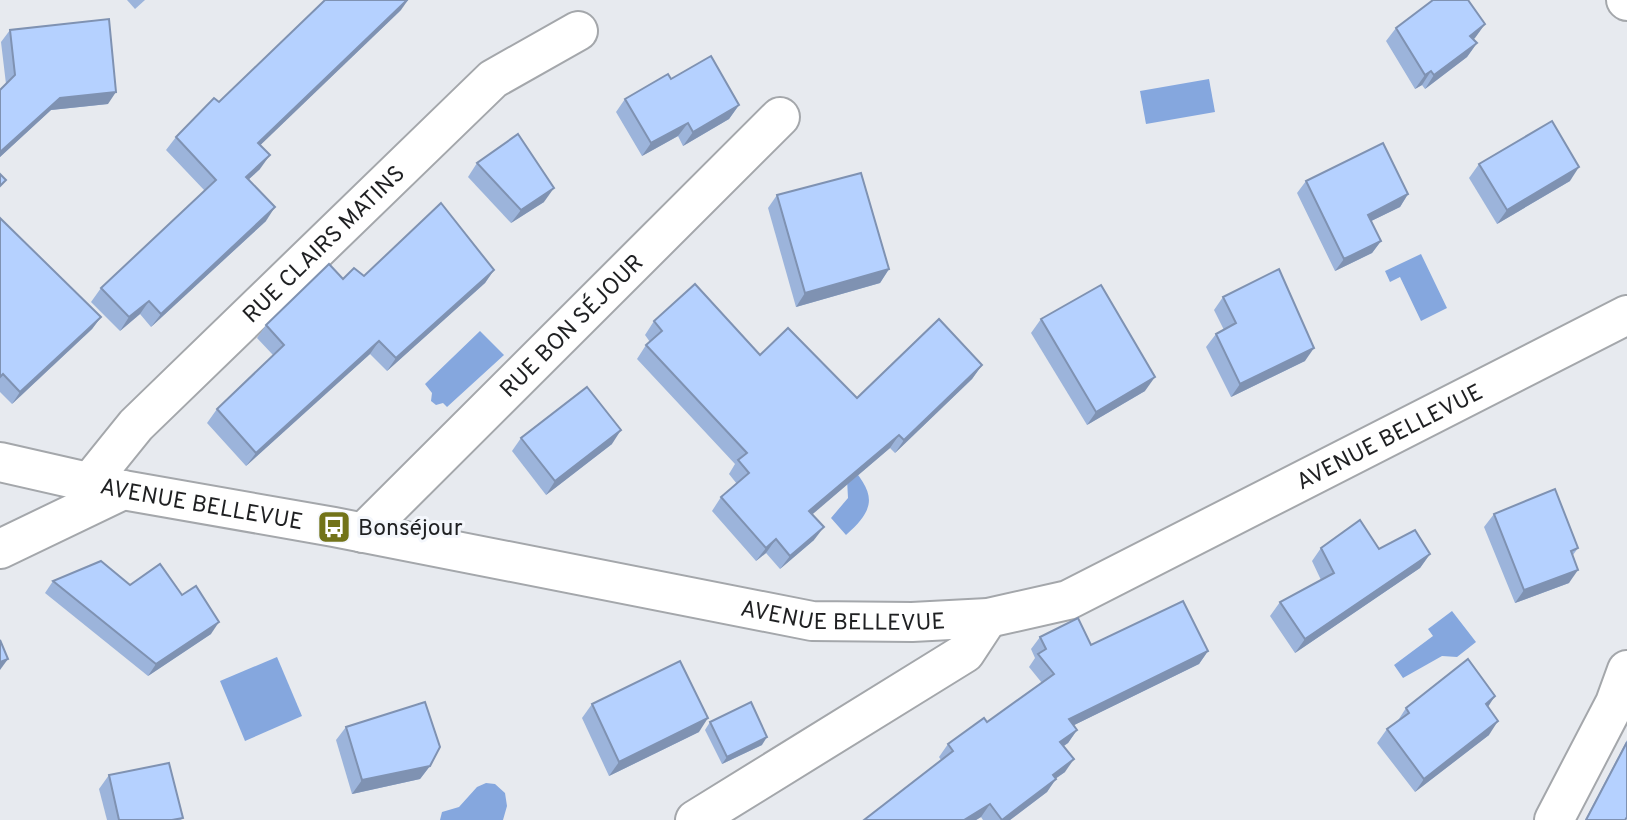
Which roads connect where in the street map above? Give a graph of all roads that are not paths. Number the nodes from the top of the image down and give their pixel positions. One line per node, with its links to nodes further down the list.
1 (578, 31): 5 (street, RUE CLAIRS MATINS)
2 (780, 117): 6 (street, RUE BON SÉJOUR)
3 (1627, 314): 8 (street, AVENUE BELLEVUE)
4 (0, 462): 5 (street, AVENUE BELLEVUE)
5 (107, 486): 6 (street, AVENUE BELLEVUE); 7 (street)
6 (363, 533): 8 (street, AVENUE BELLEVUE)
7 (0, 549)
8 (988, 618): 10 (street)
9 (1627, 670): 11 (street)
10 (695, 820)
11 (1554, 820)

